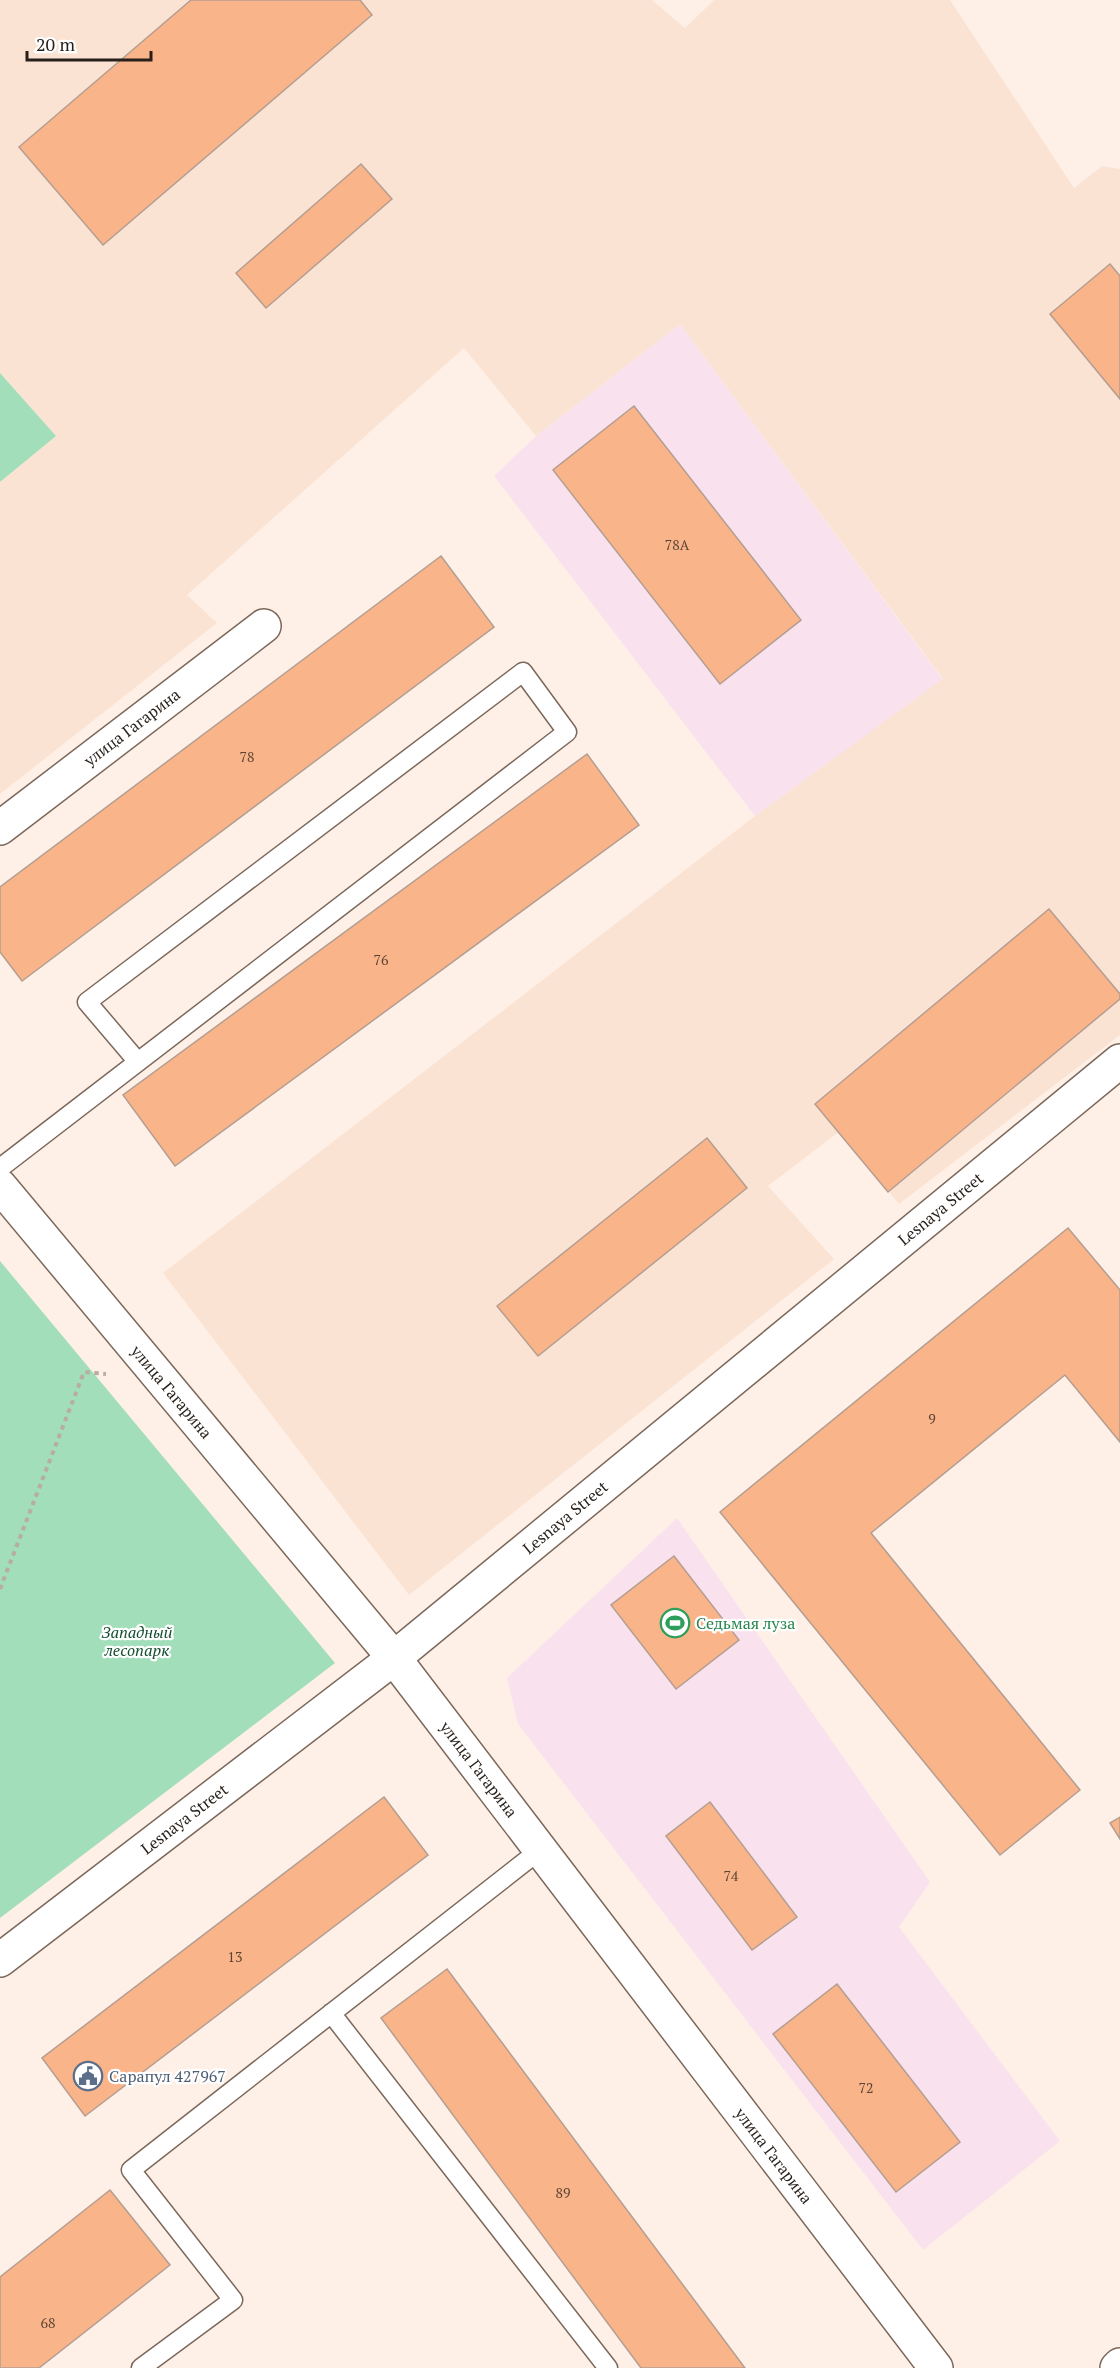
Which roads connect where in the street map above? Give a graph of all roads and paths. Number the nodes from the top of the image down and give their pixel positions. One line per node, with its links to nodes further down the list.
1 (264, 626): 2 (street, улица Гагарина)
2 (0, 828)
3 (1120, 1061): 9 (street, Lesnaya Street)
4 (138, 1062): 4 (lane); 5 (lane)
5 (0, 1168)
6 (0, 1186): 7 (street, улица Гагарина)
7 (159, 1377): 8 (path); 9 (street, улица Гагарина)
8 (0, 1589)
9 (393, 1658): 10 (street, улица Гагарина); 11 (street, Lesnaya Street)
10 (540, 1850): 12 (lane); 15 (street, улица Гагарина)
11 (0, 1960)
12 (331, 2013): 13 (lane); 14 (lane)
13 (141, 2368)
14 (608, 2368)
15 (936, 2368)

